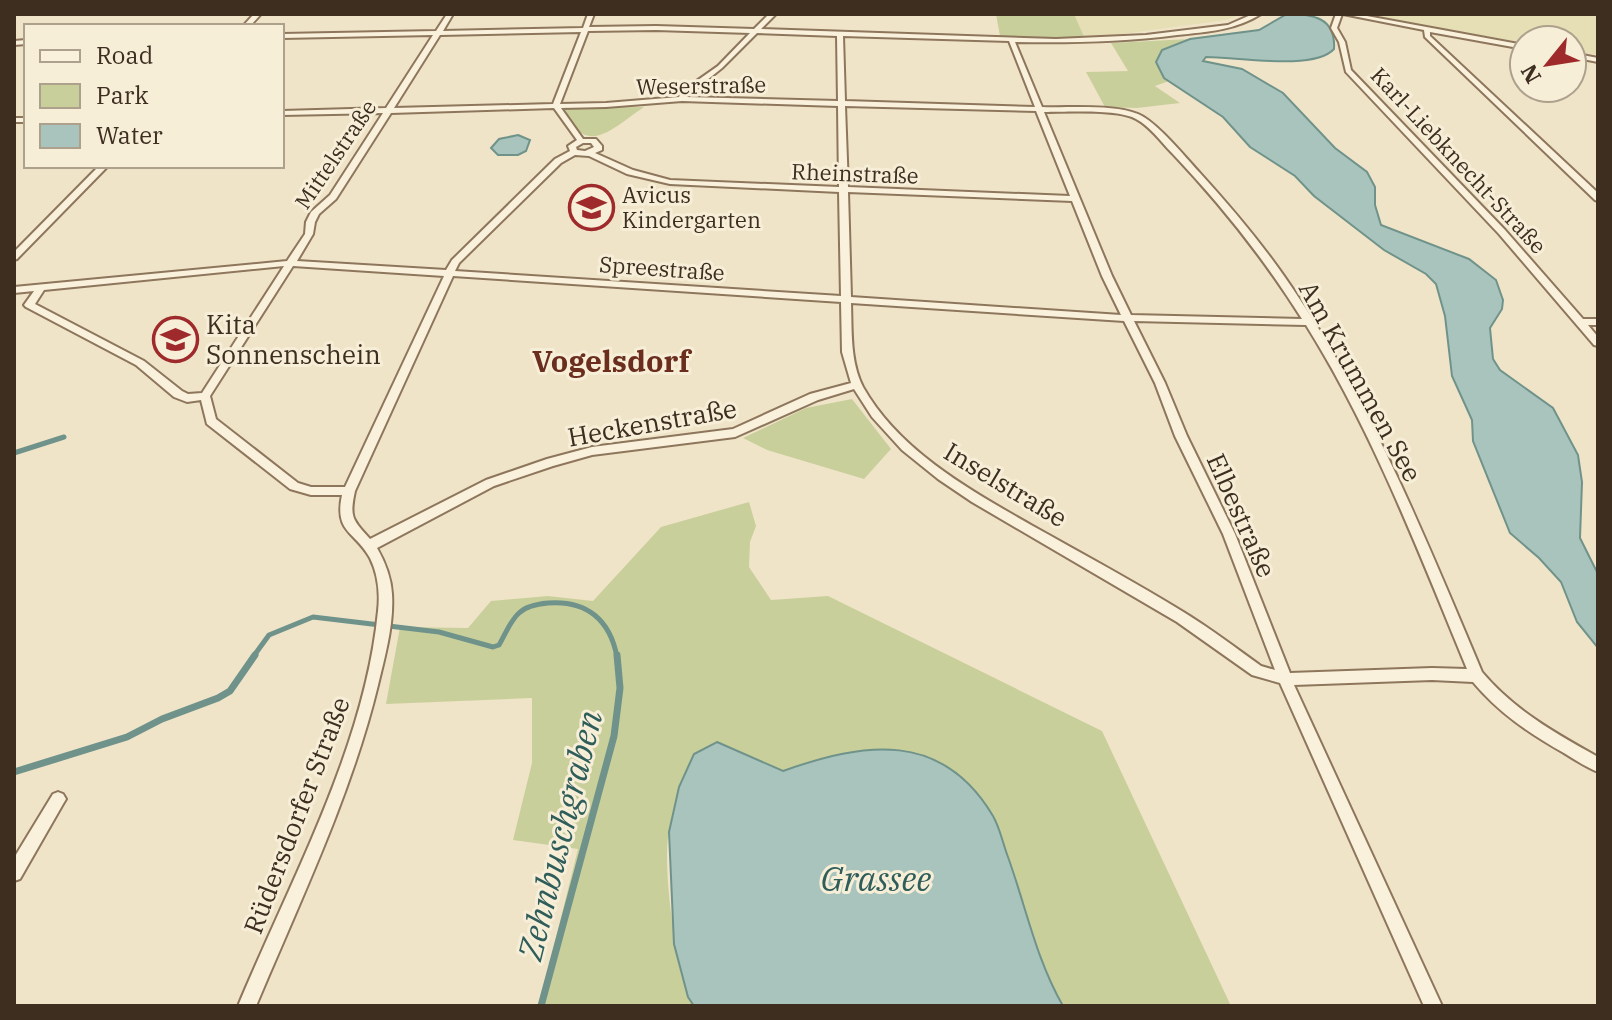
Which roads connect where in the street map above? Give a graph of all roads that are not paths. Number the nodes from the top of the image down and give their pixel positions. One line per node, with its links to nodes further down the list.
1 (450, 14): 9 (street, Mittelstraße)
2 (591, 14): 7 (street)
3 (773, 14): 10 (street)
4 (1258, 14): 13 (street)
5 (1339, 14): 37 (street, Karl-Liebknecht-Straße)
6 (1346, 14): 8 (street)
7 (585, 28): 9 (street); 10 (street); 17 (street)
8 (1427, 30): 14 (street); 27 (street)
9 (439, 32): 12 (street); 18 (street, Mittelstraße)
10 (753, 32): 11 (street); 15 (street)
11 (840, 35): 13 (street); 16 (street, Inselstraße)
12 (284, 36)
13 (1012, 42): 19 (street, Elbestraße)
14 (1508, 44)
15 (682, 99): 16 (street, Weserstraße); 17 (street, Weserstraße)
16 (841, 103): 19 (street, Weserstraße); 26 (street, Inselstraße)
17 (556, 106): 18 (street, Weserstraße); 22 (street)
18 (387, 110): 21 (street, Weserstraße); 30 (street, Mittelstraße)
19 (1040, 110): 20 (street, Weserstraße); 28 (street, Elbestraße)
20 (1120, 111): 36 (street, Am Krummen See)
21 (284, 113)
22 (581, 141): 23 (street); 24 (street)
23 (574, 152): 24 (street); 31 (street)
24 (590, 153): 26 (street, Rheinstraße)
25 (102, 168): 29 (street)
26 (844, 191): 28 (street, Rheinstraße); 34 (street, Inselstraße)
27 (1598, 198)
28 (1076, 199): 35 (street, Elbestraße)
29 (14, 257)
30 (291, 263): 31 (street, Spreestraße); 32 (street, Spreestraße); 41 (street, Mittelstraße)
31 (449, 273): 34 (street, Spreestraße); 42 (street)
32 (41, 287): 33 (street, Spreestraße); 41 (street)
33 (14, 290)
34 (847, 300): 35 (street, Spreestraße); 40 (street, Inselstraße)
35 (1125, 318): 36 (street, Spreestraße); 45 (street, Elbestraße)
36 (1309, 322): 44 (street, Am Krummen See)
37 (1580, 322): 38 (street); 39 (street, Karl-Liebknecht-Straße)
38 (1598, 322)
39 (1598, 343)
40 (857, 385): 43 (street, Heckenstraße); 45 (street, Inselstraße)
41 (205, 396): 42 (street)
42 (349, 491): 43 (street, Rüdersdorfer Straße)
43 (369, 546): 49 (street, Rüdersdorfer Straße)
44 (1477, 676): 45 (street); 46 (street, Am Krummen See)
45 (1287, 679): 50 (street, Elbestraße)
46 (1598, 765)
47 (58, 799): 48 (street)
48 (14, 873)
49 (247, 1006)
50 (1433, 1006)

